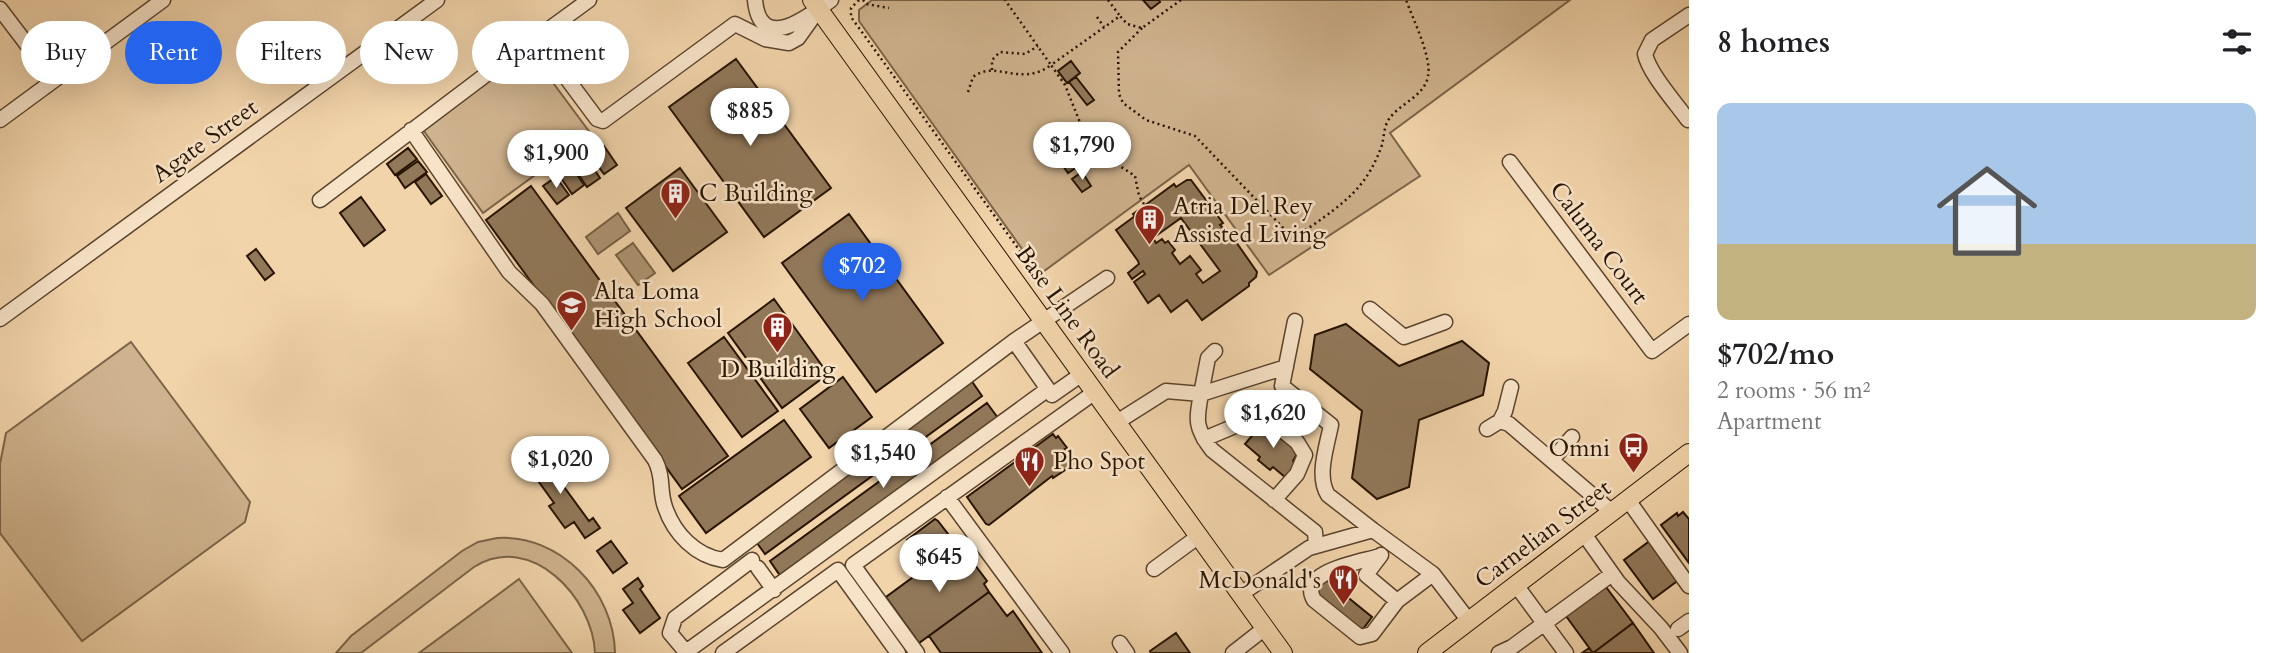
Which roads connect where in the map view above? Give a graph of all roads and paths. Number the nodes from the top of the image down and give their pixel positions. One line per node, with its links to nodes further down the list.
1 (163, 0): 20 (street)
2 (438, 0): 37 (street, Agate Street)
3 (589, 0): 16 (street)
4 (755, 0): 10 (street)
5 (861, 0): 11 (path); 35 (path)
6 (1005, 0): 21 (path)
7 (1108, 0): 14 (path)
8 (1181, 0): 18 (path)
9 (1406, 0): 18 (path)
10 (820, 3): 26 (street); 38 (main road, Base Line Road)
11 (889, 8)
12 (0, 9): 19 (street)
13 (1689, 15): 29 (street)
14 (1120, 16): 17 (path); 18 (path)
15 (1097, 18): 17 (path)
16 (562, 21)
17 (1104, 27): 22 (path)
18 (1142, 28)
19 (21, 37)
20 (111, 38)
21 (1038, 46): 22 (path); 23 (path)
22 (1051, 65): 23 (path); 33 (path)
23 (992, 70): 27 (path)
24 (49, 84): 28 (street)
25 (473, 84): 30 (street)
26 (570, 84)
27 (968, 92)
28 (0, 120)
29 (1688, 120)
30 (411, 130): 32 (street); 42 (street)
31 (1510, 162): 41 (street, Caluma Court)
32 (320, 200)
33 (1144, 204)
34 (1107, 278): 38 (street)
35 (1043, 280)
36 (1370, 309): 40 (street)
37 (0, 319)
38 (1042, 320): 42 (street); 45 (main road, Base Line Road)
39 (1295, 321): 44 (street)
40 (1446, 322)
41 (1689, 324)
42 (1014, 341): 47 (street)
43 (1215, 351): 49 (street)
44 (1286, 367): 49 (street); 50 (street)
45 (1082, 374): 47 (street); 48 (main road, Base Line Road)
46 (1510, 387): 52 (street)
47 (1048, 390): 74 (street)
48 (1095, 392): 53 (main road, Base Line Road); 59 (street)
49 (1201, 394): 53 (street); 56 (street)
50 (1299, 399): 51 (street); 63 (street)
51 (1273, 410): 56 (street); 60 (street)
52 (1500, 421): 54 (street); 58 (street)
53 (1117, 422): 65 (main road, Base Line Road)
54 (1487, 429)
55 (1572, 437): 58 (street)
56 (1204, 439): 60 (street)
57 (1689, 453): 61 (main road, Carnelian Street)
58 (1552, 460): 62 (street)
59 (947, 497): 82 (street); 83 (street)
60 (1275, 500): 67 (street)
61 (1628, 500): 62 (main road, Carnelian Street); 73 (street)
62 (1612, 512): 64 (main road, Carnelian Street)
63 (1373, 530): 66 (street); 67 (street)
64 (1584, 534): 71 (street); 72 (main road, Carnelian Street)
65 (1199, 536): 69 (street); 75 (main road, Base Line Road)
66 (1391, 544): 68 (street); 70 (street)
67 (1316, 546): 75 (street)
68 (1376, 562): 76 (street); 76 (street)
69 (1154, 569)
70 (1433, 574): 76 (street); 77 (street)
71 (1612, 574): 78 (street); 89 (street)
72 (1516, 585): 77 (main road, Carnelian Street); 78 (street)
73 (1689, 586)
74 (774, 590): 74 (street)
75 (1241, 594): 79 (main road, Base Line Road)
76 (1396, 601)
77 (1469, 621): 86 (main road, Carnelian Street)
78 (1544, 623): 87 (street); 88 (street)
79 (1265, 628): 84 (street); 85 (main road, Base Line Road)
80 (723, 653): 81 (street)
81 (898, 653)
82 (917, 653)
83 (1062, 653)
84 (1233, 653)
85 (1283, 653)
86 (1427, 653)
87 (1499, 653)
88 (1566, 653)
89 (1680, 653)

